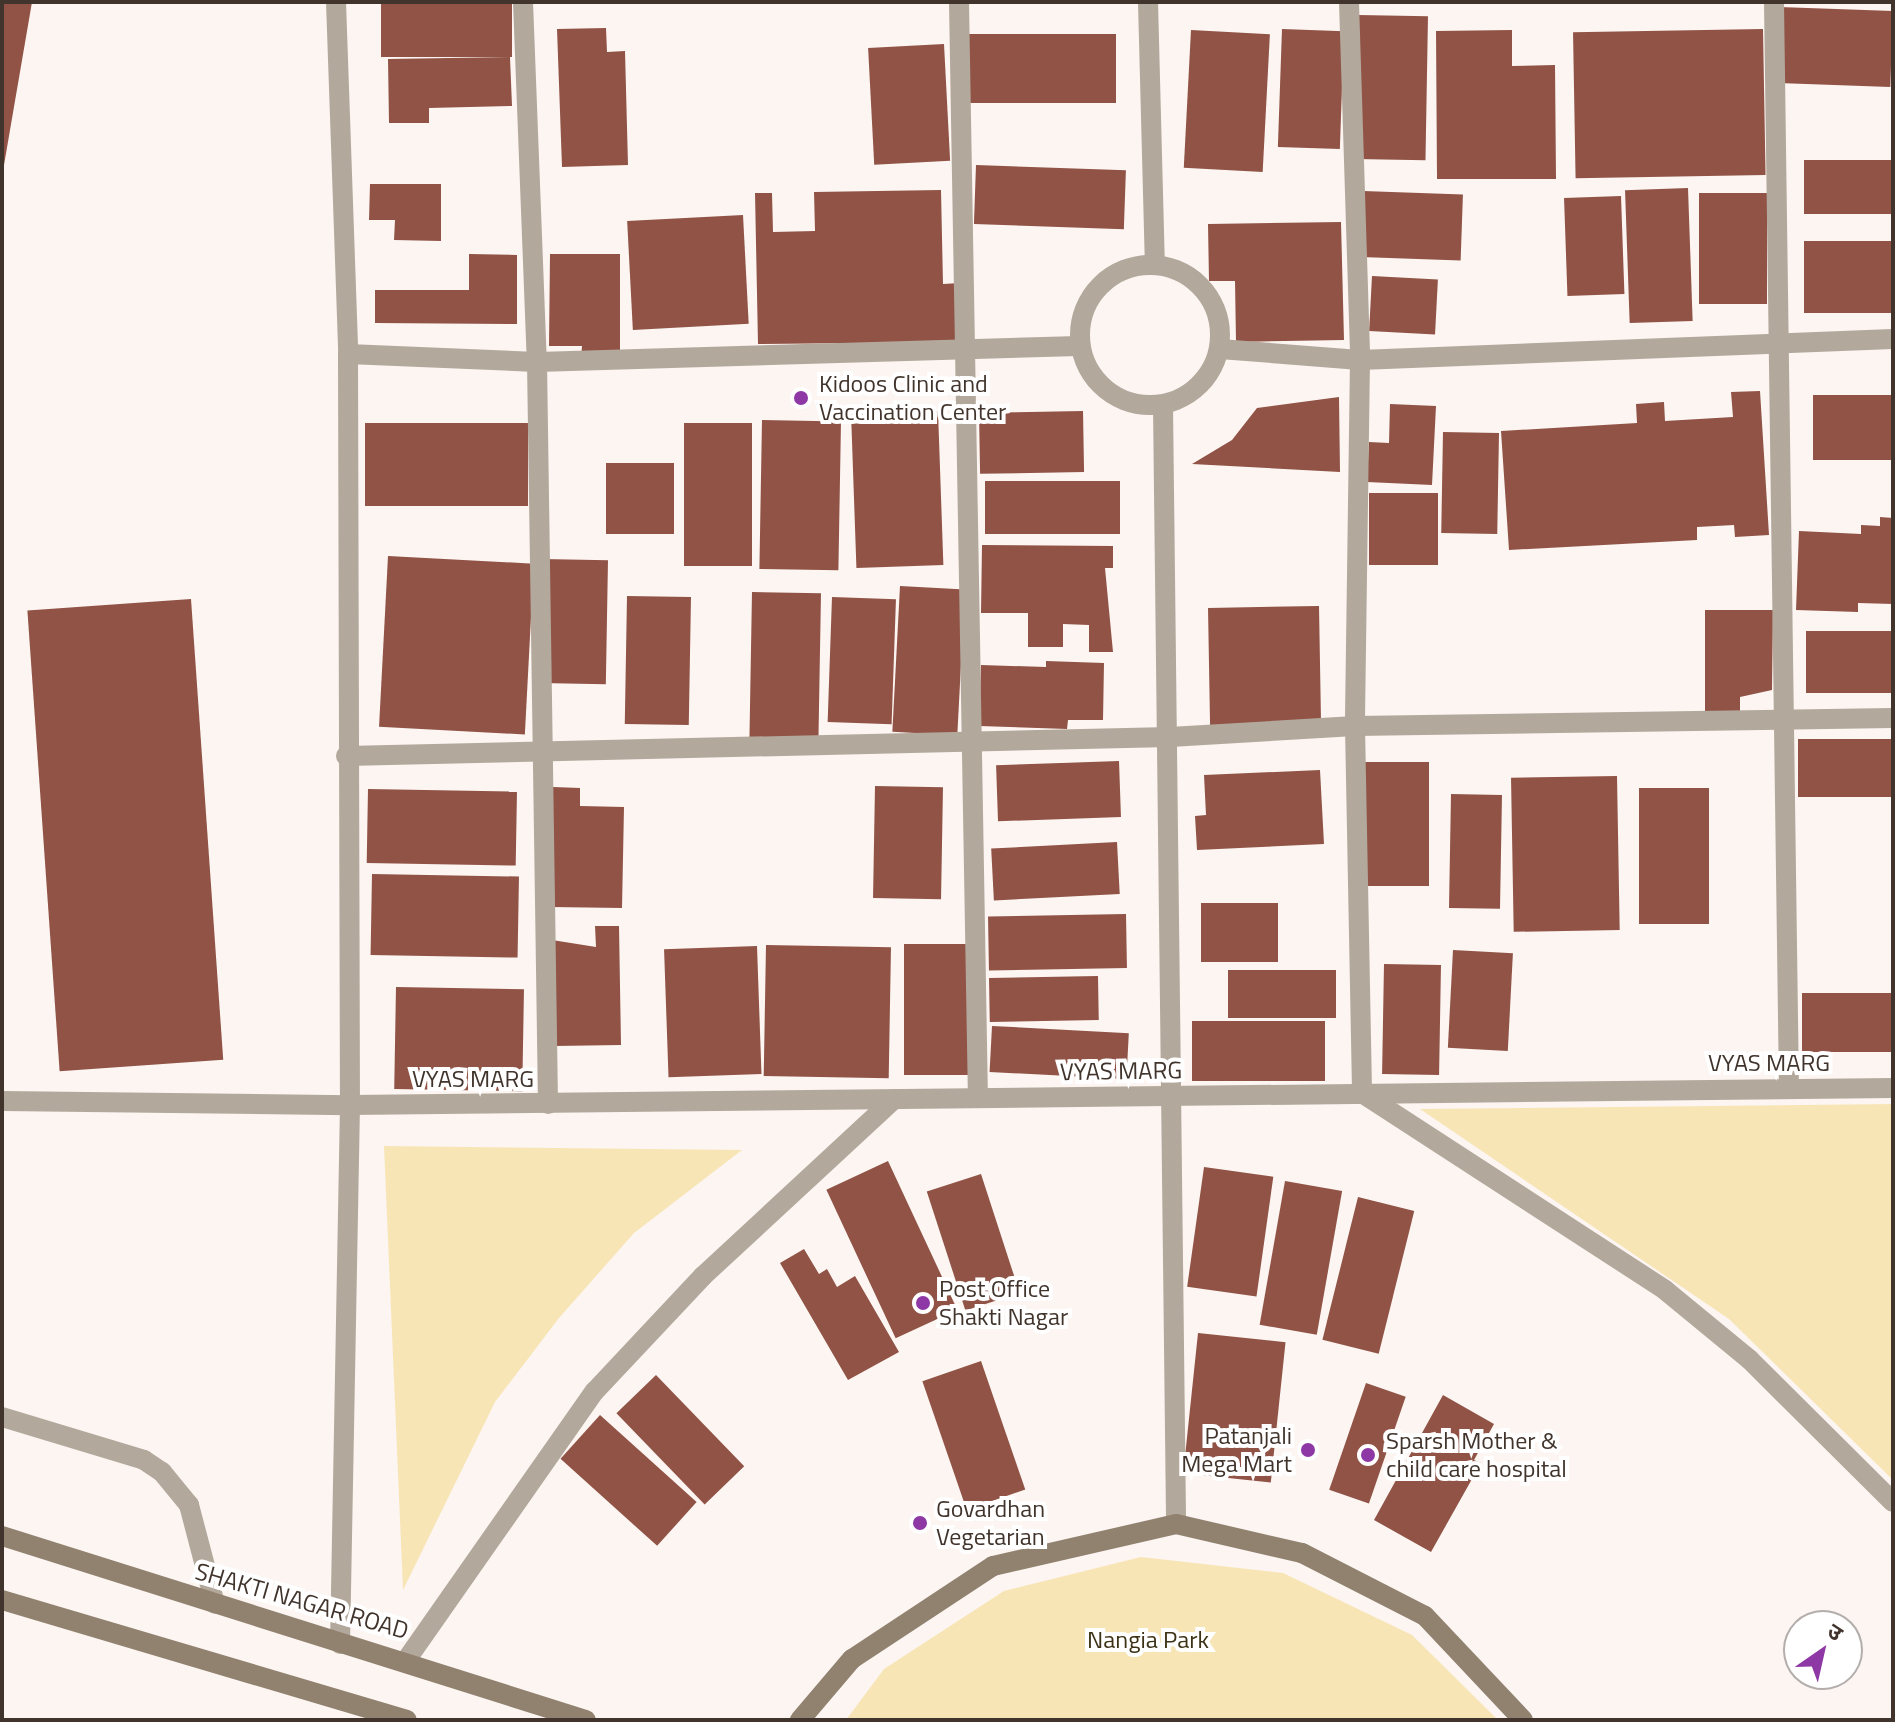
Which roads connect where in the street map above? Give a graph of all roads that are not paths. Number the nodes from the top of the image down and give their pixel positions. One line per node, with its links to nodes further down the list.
1 (336, 2): 13 (street)
2 (523, 2): 15 (street)
3 (959, 2): 12 (street)
4 (1148, 2): 7 (street)
5 (1349, 2): 14 (street)
6 (1774, 2): 8 (street)
7 (1155, 264): 10 (street); 11 (street)
8 (1782, 339): 9 (street); 14 (street); 17 (street)
9 (1893, 339)
10 (1079, 346): 12 (street); 16 (street)
11 (1220, 349): 14 (street); 16 (street)
12 (965, 352): 15 (street); 21 (street)
13 (348, 354): 15 (street); 23 (street)
14 (1360, 360): 19 (street)
15 (537, 362): 22 (street)
16 (1163, 405): 20 (street)
17 (1784, 717): 18 (street); 19 (street); 24 (street)
18 (1893, 718)
19 (1355, 726): 20 (street); 26 (street)
20 (1170, 737): 21 (street); 27 (street)
21 (972, 739): 22 (street); 28 (street)
22 (540, 753): 23 (street); 31 (street)
23 (346, 756): 32 (street)
24 (1789, 1088): 25 (street, VYAS MARG); 26 (street, VYAS MARG)
25 (1893, 1088)
26 (1362, 1093): 27 (street, VYAS MARG); 34 (street)
27 (1174, 1096): 28 (street, VYAS MARG); 35 (street)
28 (978, 1098): 29 (street, VYAS MARG)
29 (894, 1099): 31 (street, VYAS MARG); 40 (street)
30 (2, 1101): 32 (street, VYAS MARG)
31 (548, 1104): 32 (street, VYAS MARG)
32 (350, 1105): 39 (street)
33 (2, 1417): 38 (street)
34 (1893, 1502)
35 (1176, 1524): 44 (street); 45 (street)
36 (2, 1536): 38 (street, SHAKTI NAGAR ROAD)
37 (2, 1600): 41 (street)
38 (215, 1604): 39 (street, SHAKTI NAGAR ROAD)
39 (340, 1644): 40 (street, SHAKTI NAGAR ROAD)
40 (407, 1659): 43 (street, SHAKTI NAGAR ROAD)
41 (378, 1715): 42 (street)
42 (407, 1720)
43 (586, 1720)
44 (800, 1720)
45 (1523, 1720)

